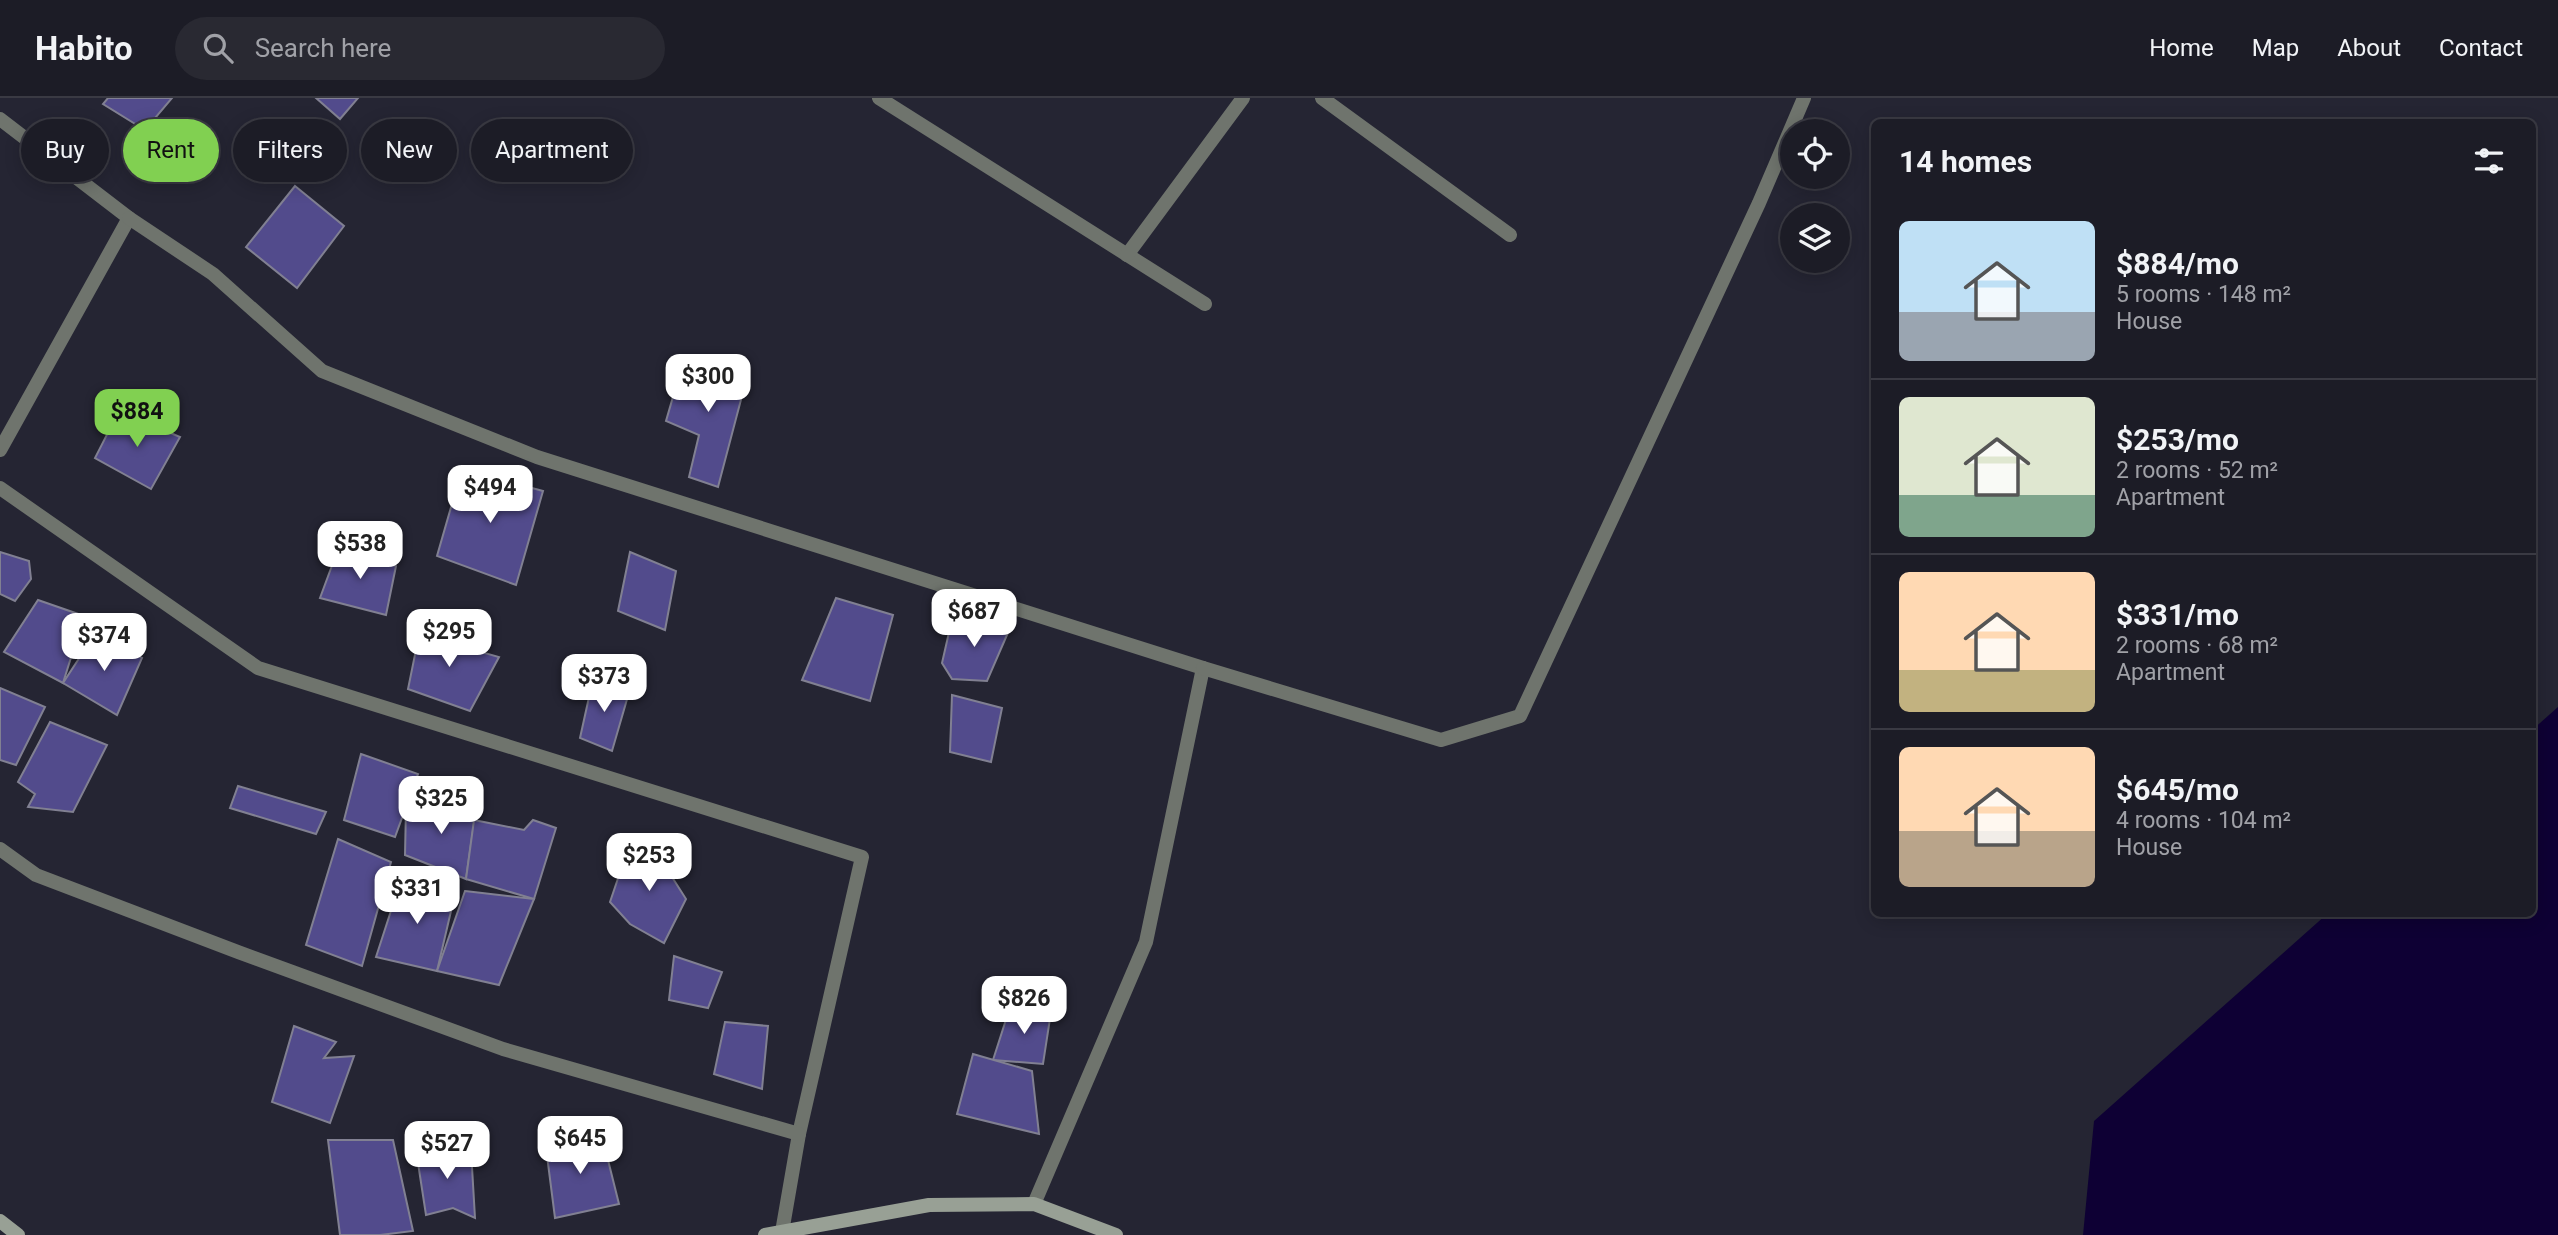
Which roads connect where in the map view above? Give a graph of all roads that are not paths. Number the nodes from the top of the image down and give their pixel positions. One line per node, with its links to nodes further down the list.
1 (879, 98): 8 (street)
2 (1243, 98): 8 (street)
3 (1322, 98): 7 (street)
4 (1804, 98): 12 (street)
5 (0, 119): 6 (street)
6 (129, 218): 10 (street); 12 (street)
7 (1510, 235)
8 (1127, 255): 9 (street)
9 (1205, 304)
10 (0, 450)
11 (0, 488): 14 (street)
12 (1203, 668): 15 (street)
13 (0, 849): 14 (street)
14 (799, 1133): 17 (street)
15 (1034, 1204): 17 (street); 20 (street)
16 (0, 1220): 18 (street)
17 (782, 1233): 19 (street)
18 (18, 1235)
19 (765, 1235)
20 (1116, 1235)

